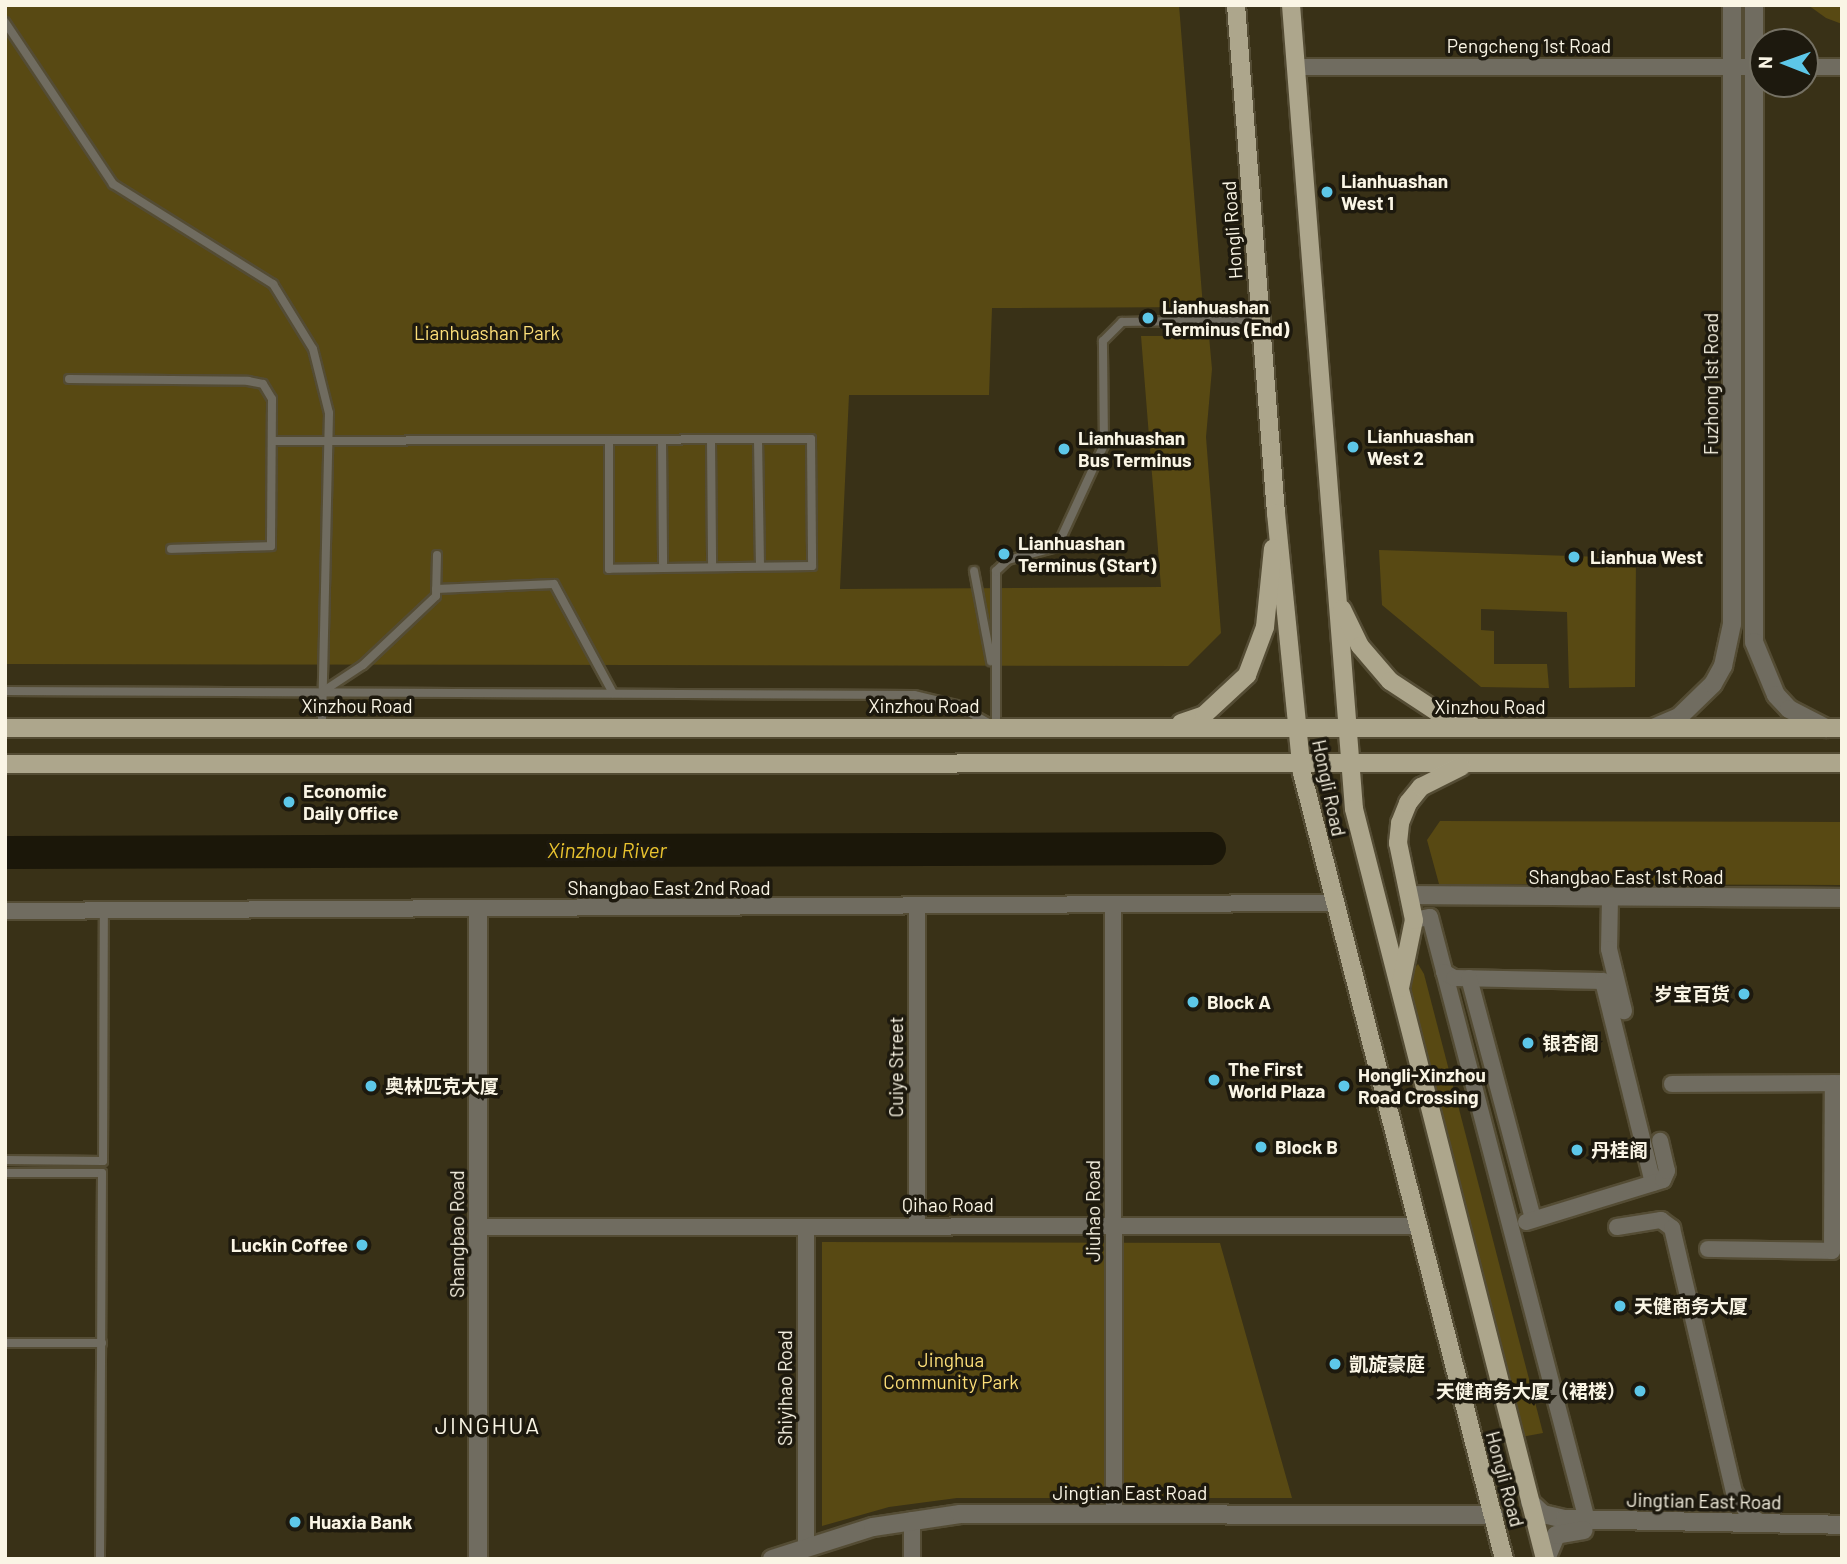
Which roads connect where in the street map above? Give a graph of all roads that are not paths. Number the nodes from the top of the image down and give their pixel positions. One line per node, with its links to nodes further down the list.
1 (1236, 5): 13 (main road, Hongli Road)
2 (1291, 5): 7 (main road, Hongli Road)
3 (1732, 5): 8 (street, Fuzhong 1st Road)
4 (1754, 5): 6 (street)
5 (5, 22): 20 (lane)
6 (1756, 28)
7 (1295, 67): 8 (street, Pengcheng 1st Road); 29 (main road, Hongli Road)
8 (1732, 67): 9 (street, Pengcheng 1st Road); 40 (street, Fuzhong 1st Road)
9 (1749, 67)
10 (1819, 67): 11 (street)
11 (1842, 67)
12 (1759, 98): 41 (street)
13 (1260, 320): 21 (main road, Hongli Road); 30 (lane)
14 (69, 379): 18 (lane)
15 (758, 439): 17 (lane); 24 (lane); 24 (lane)
16 (662, 440): 17 (lane); 19 (lane); 25 (lane)
17 (711, 440): 26 (lane)
18 (273, 441): 20 (lane); 22 (lane)
19 (609, 441): 20 (lane); 25 (lane)
20 (329, 443): 32 (lane)
21 (1276, 513): 36 (main road); 37 (main road, Hongli Road)
22 (171, 549)
23 (437, 555): 28 (lane)
24 (760, 566): 26 (lane)
25 (663, 567): 26 (lane)
26 (712, 567)
27 (974, 571): 30 (lane)
28 (436, 589): 32 (lane); 33 (lane)
29 (1336, 592): 38 (main road, Hongli Road); 39 (main road)
30 (995, 681): 35 (lane)
31 (5, 691): 32 (lane)
32 (322, 692): 33 (lane); 34 (lane)
33 (612, 693): 35 (lane)
34 (322, 727): 35 (main road, Xinzhou Road); 42 (main road, Xinzhou Road)
35 (996, 727): 36 (main road, Xinzhou Road)
36 (1170, 727): 37 (main road, Xinzhou Road)
37 (1296, 727): 38 (main road, Xinzhou Road); 43 (main road, Hongli Road)
38 (1346, 727): 39 (main road, Xinzhou Road); 44 (main road, Hongli Road)
39 (1494, 727): 40 (main road, Xinzhou Road)
40 (1653, 728): 41 (main road, Xinzhou Road)
41 (1834, 728)
42 (5, 729)
43 (1301, 762): 44 (main road); 47 (main road); 51 (main road, Hongli Road)
44 (1349, 762): 45 (main road); 61 (main road, Hongli Road)
45 (1482, 762): 46 (main road); 48 (main road)
46 (1842, 763)
47 (5, 764)
48 (1411, 895): 49 (street, Shangbao East 1st Road); 57 (main road)
49 (1607, 898): 50 (street, Shangbao East 1st Road); 60 (street); 62 (street)
50 (1842, 898)
51 (1333, 903): 53 (street, Shangbao East 2nd Road); 72 (main road, Hongli Road)
52 (917, 908): 53 (street, Shangbao East 2nd Road); 54 (street, Shangbao East 2nd Road); 70 (street, Cuiye Street)
53 (1113, 908): 71 (street, Jiuhao Road)
54 (478, 910): 56 (street, Shangbao East 2nd Road); 73 (street, Shangbao Road)
55 (5, 911): 56 (street, Shangbao East 2nd Road)
56 (104, 911): 66 (lane)
57 (1422, 918): 58 (street); 61 (main road)
58 (1444, 972): 59 (street); 76 (street)
59 (1469, 978): 60 (street); 69 (street)
60 (1603, 981): 68 (street)
61 (1399, 991): 81 (main road, Hongli Road)
62 (1624, 1011)
63 (1837, 1083): 64 (street); 77 (street)
64 (1672, 1084)
65 (1660, 1141): 68 (street)
66 (5, 1160)
67 (5, 1173): 79 (lane)
68 (1653, 1182): 69 (street)
69 (1533, 1218): 76 (street)
70 (917, 1226): 71 (street, Qihao Road); 74 (street, Qihao Road)
71 (1114, 1226): 72 (street, Qihao Road); 82 (street, Jiuhao Road)
72 (1417, 1226): 83 (main road, Hongli Road)
73 (478, 1227): 74 (street, Qihao Road); 92 (street, Shangbao Road)
74 (806, 1227): 90 (street, Shiyihao Road)
75 (1617, 1227): 80 (street)
76 (1514, 1237): 85 (street)
77 (1707, 1249)
78 (5, 1343): 79 (lane)
79 (102, 1343): 91 (lane)
80 (1734, 1492): 86 (street); 87 (street)
81 (1530, 1502): 85 (street, Jingtian East Road); 96 (main road, Hongli Road)
82 (1114, 1514): 83 (street, Jingtian East Road); 84 (street, Jingtian East Road)
83 (1494, 1515): 95 (main road, Hongli Road)
84 (912, 1520): 90 (street, Jingtian East Road); 94 (street)
85 (1587, 1520): 86 (street, Jingtian East Road)
86 (1706, 1522): 87 (street, Jingtian East Road)
87 (1762, 1523): 88 (street, Jingtian East Road)
88 (1842, 1525)
89 (1842, 1535): 96 (street, Jingtian East Road)
90 (806, 1548): 93 (street, Jingtian East Road)
91 (100, 1559)
92 (478, 1559)
93 (772, 1559)
94 (912, 1559)
95 (1504, 1559)
96 (1546, 1559)

